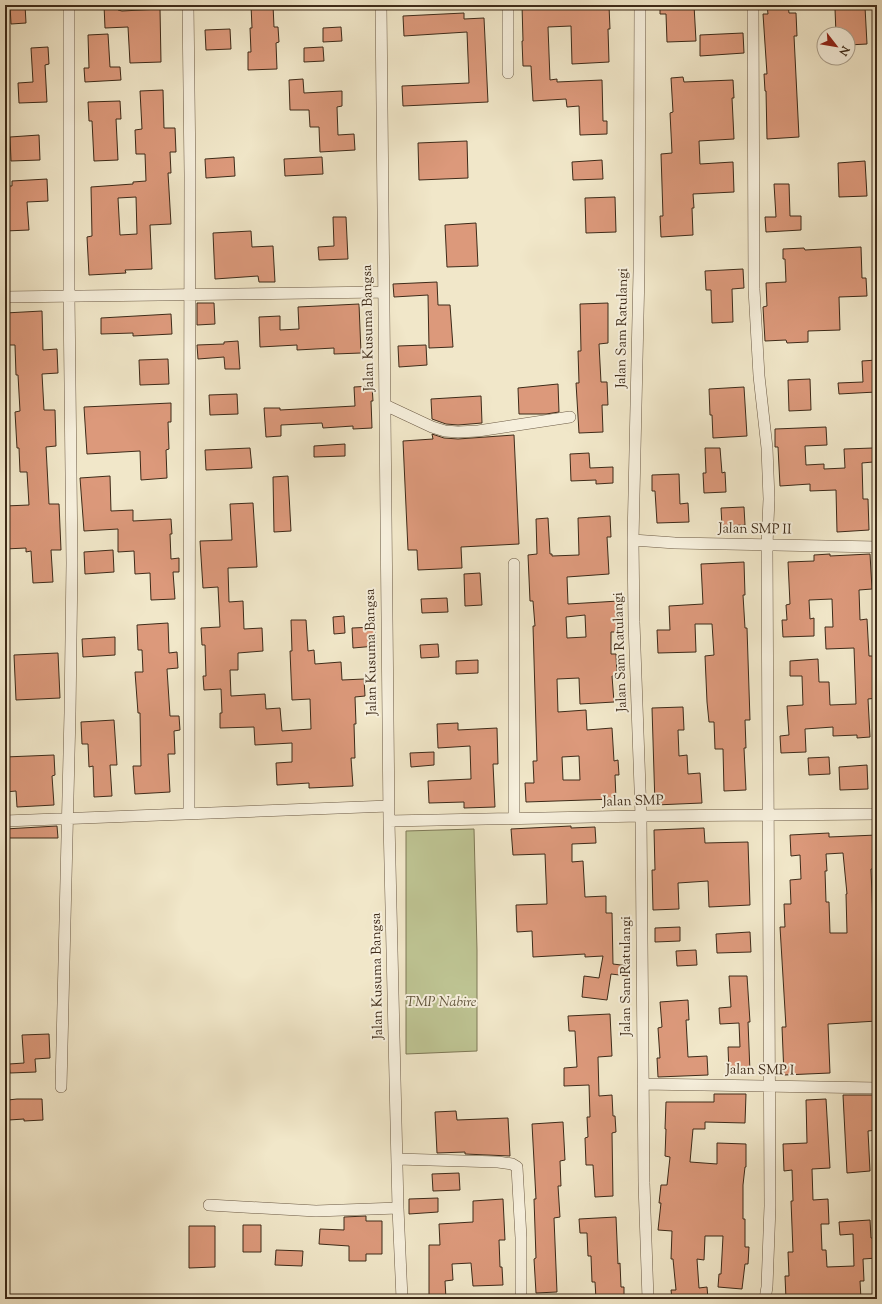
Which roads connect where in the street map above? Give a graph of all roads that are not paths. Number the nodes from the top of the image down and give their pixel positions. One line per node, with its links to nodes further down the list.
1 (69, 5): 9 (street)
2 (188, 5): 10 (street)
3 (381, 5): 8 (street, Jalan Kusuma Bangsa)
4 (508, 5): 7 (street)
5 (640, 5): 14 (street, Jalan Sam Ratulangi)
6 (752, 5): 15 (street)
7 (508, 73)
8 (383, 292): 10 (street); 12 (street, Jalan Kusuma Bangsa)
9 (69, 295): 10 (street); 11 (street); 23 (street)
10 (190, 295): 19 (street)
11 (5, 297)
12 (385, 405): 13 (street); 18 (street, Jalan Kusuma Bangsa)
13 (570, 417)
14 (633, 540): 15 (street, Jalan SMP II); 21 (street, Jalan Sam Ratulangi)
15 (767, 545): 16 (street, Jalan SMP II); 22 (street)
16 (877, 547)
17 (514, 564): 24 (street)
18 (389, 806): 19 (street); 26 (street, Jalan Kusuma Bangsa)
19 (188, 814): 23 (street)
20 (877, 814): 22 (street, Jalan SMP)
21 (641, 816): 22 (street, Jalan SMP); 24 (street, Jalan SMP); 27 (street, Jalan Sam Ratulangi)
22 (768, 816): 29 (street)
23 (67, 818): 25 (street); 28 (street)
24 (514, 818): 26 (street, Jalan SMP)
25 (5, 820)
26 (389, 821): 31 (street, Jalan Kusuma Bangsa)
27 (643, 1084): 29 (street, Jalan SMP I); 36 (street, Jalan Sam Ratulangi)
28 (61, 1087)
29 (770, 1087): 30 (street, Jalan SMP I); 37 (street)
30 (877, 1088)
31 (397, 1159): 33 (street, Jalan Kusuma Bangsa); 34 (street)
32 (209, 1205): 33 (street)
33 (398, 1208): 35 (street, Jalan Kusuma Bangsa)
34 (522, 1292)
35 (402, 1299)
36 (648, 1299)
37 (765, 1299)

